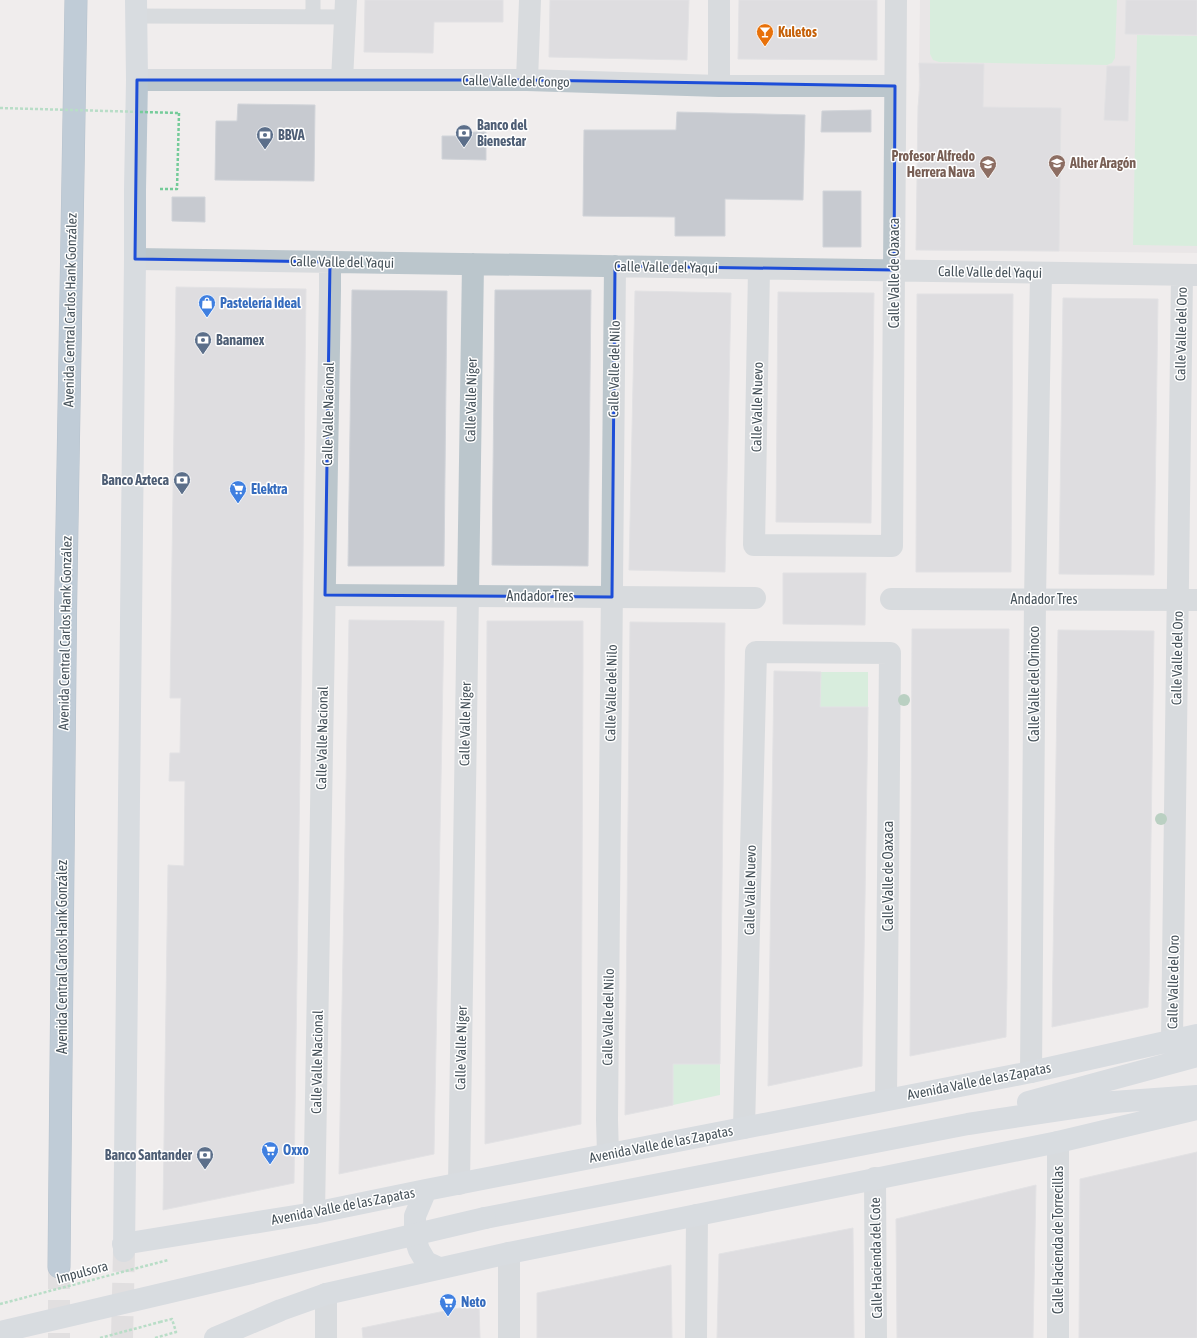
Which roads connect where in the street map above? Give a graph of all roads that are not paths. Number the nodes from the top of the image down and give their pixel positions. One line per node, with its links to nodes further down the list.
1 (76, 0): 48 (highway, Avenida Central Carlos Hank González)
2 (313, 0): 8 (lane)
3 (530, 0): 11 (street)
4 (719, 0): 12 (street)
5 (896, 0): 13 (street, Calle Valle de Oaxaca)
6 (136, 8): 8 (lane); 9 (main road)
7 (346, 8): 8 (lane); 10 (street)
8 (313, 16)
9 (137, 80): 10 (street, Calle Valle del Congo); 14 (main road)
10 (342, 80): 11 (street, Calle Valle del Congo)
11 (527, 80): 12 (street, Calle Valle del Congo)
12 (718, 86): 13 (street, Calle Valle del Congo)
13 (895, 86): 19 (street, Calle Valle de Oaxaca)
14 (136, 259): 15 (street, Calle Valle del Yaqui); 45 (main road, Avenida Valle de las Zapatas)
15 (330, 262): 16 (street, Calle Valle del Yaqui); 23 (street, Calle Valle Nacional)
16 (473, 264): 17 (street, Calle Valle del Yaqui); 24 (street, Calle Valle Níger)
17 (615, 266): 18 (street, Calle Valle del Yaqui); 25 (street, Calle Valle del Nilo)
18 (759, 269): 19 (street, Calle Valle del Yaqui); 22 (street, Calle Valle Nuevo)
19 (894, 270): 20 (street, Calle Valle del Yaqui); 22 (street, Calle Valle de Oaxaca)
20 (1041, 273): 21 (street, Calle Valle del Yaqui); 29 (street, Calle Valle del Orinoco)
21 (1189, 275): 27 (street, Calle Valle del Oro)
22 (892, 546)
23 (325, 595): 24 (street, Andador Tres); 45 (street, Calle Valle Nacional)
24 (467, 596): 25 (street, Andador Tres); 43 (street, Calle Valle Níger)
25 (612, 597): 26 (street, Andador Tres); 41 (street, Calle Valle del Nilo)
26 (755, 598)
27 (1188, 599): 29 (street, Andador Tres); 32 (street, Calle Valle del Oro)
28 (891, 600): 29 (street, Andador Tres)
29 (1035, 600): 34 (street, Calle Valle del Orinoco)
30 (756, 652): 36 (street, Calle Valle de Oaxaca); 39 (street, Calle Valle Nuevo)
31 (1197, 1035): 32 (main road, Avenida Valle de las Zapatas)
32 (1172, 1040): 34 (main road, Avenida Valle de las Zapatas)
33 (1197, 1056): 38 (main road, Avenida Valle de las Zapatas)
34 (1031, 1072): 36 (main road, Avenida Valle de las Zapatas)
35 (1197, 1096): 38 (main road, Avenida Valle de las Zapatas)
36 (886, 1100): 39 (main road, Avenida Valle de las Zapatas)
37 (1197, 1109): 40 (main road)
38 (968, 1124): 51 (main road, Avenida Valle de las Zapatas, bridge)
39 (744, 1128): 41 (main road, Avenida Valle de las Zapatas)
40 (1058, 1142): 42 (main road); 57 (street, Calle Hacienda de Torrecillas)
41 (608, 1154): 43 (main road, Avenida Valle de las Zapatas)
42 (875, 1178): 46 (main road); 56 (street, Calle Hacienda del Cote)
43 (459, 1184): 44 (main road, Avenida Valle de las Zapatas)
44 (426, 1190): 45 (main road, Avenida Valle de las Zapatas); 49 (main road)
45 (314, 1213)
46 (697, 1215): 47 (main road); 55 (street)
47 (509, 1253): 49 (main road); 54 (street)
48 (59, 1267)
49 (439, 1268): 50 (main road)
50 (326, 1294): 52 (main road); 53 (street)
51 (0, 1332)
52 (215, 1338)
53 (326, 1338)
54 (509, 1338)
55 (696, 1338)
56 (876, 1338)
57 (1058, 1338)

